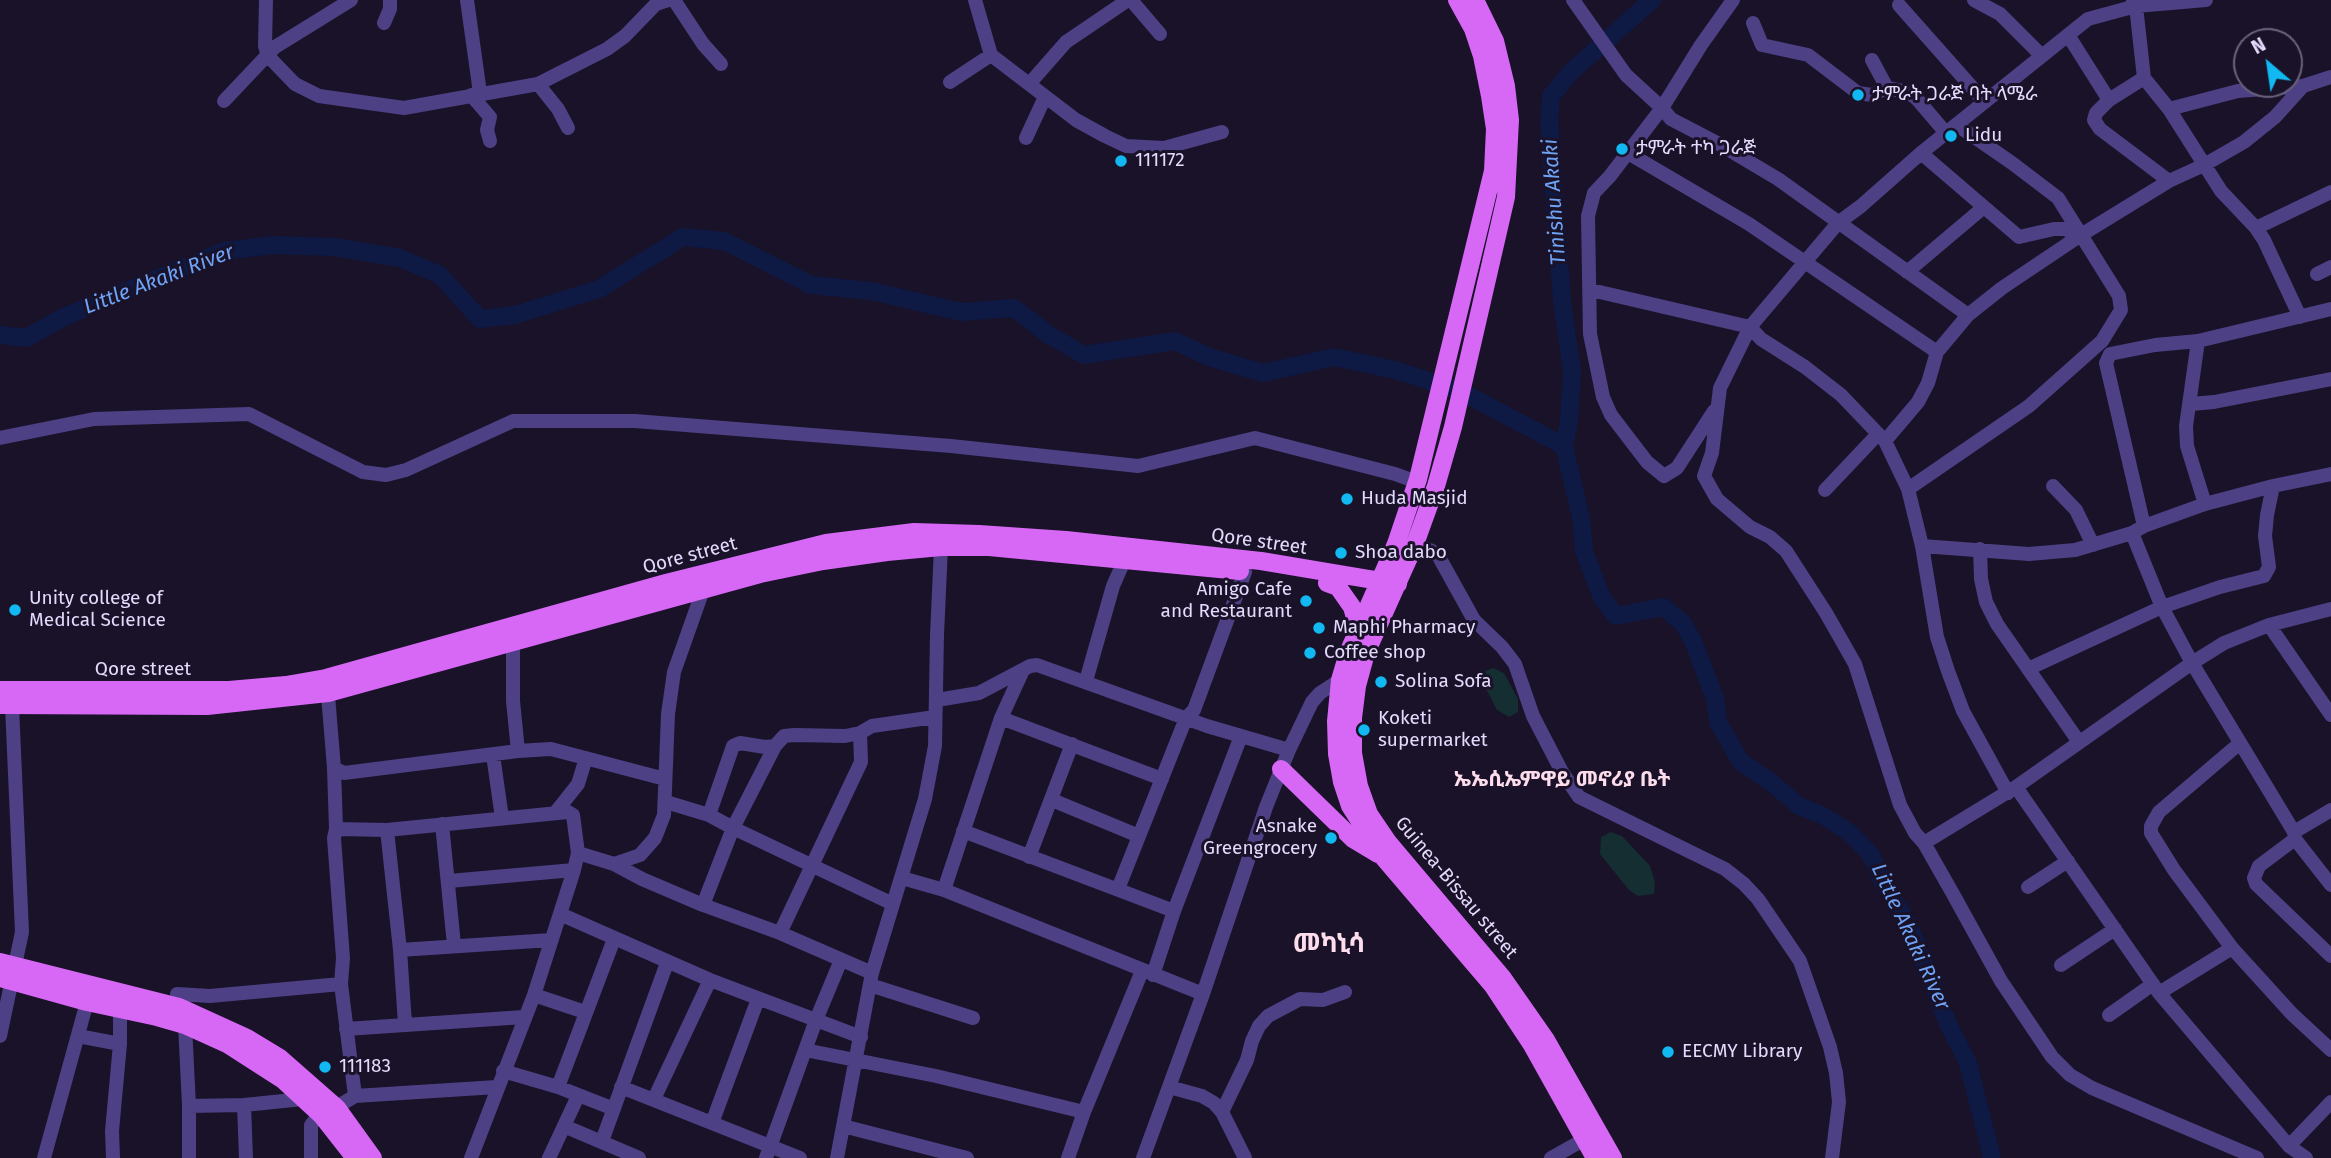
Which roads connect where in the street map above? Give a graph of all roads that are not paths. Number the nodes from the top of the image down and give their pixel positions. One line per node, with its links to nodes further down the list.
1 (266, 0): 22 (street)
2 (351, 0): 22 (street)
3 (390, 0): 17 (street)
4 (467, 0): 34 (street)
5 (674, 0): 25 (street)
6 (975, 0): 21 (street)
7 (1130, 0): 19 (street); 29 (street)
8 (1457, 0): 73 (main road)
9 (1475, 0): 81 (main road, Guinea-Bissau street)
10 (1573, 0): 40 (street)
11 (1733, 0): 40 (street)
12 (1974, 0): 23 (street)
13 (2206, 0): 15 (street)
14 (659, 1): 30 (street)
15 (2134, 3): 20 (street); 27 (street)
16 (1899, 5): 39 (street)
17 (384, 23)
18 (1753, 23): 32 (street)
19 (1160, 34)
20 (2068, 35): 23 (street); 37 (street)
21 (991, 55): 28 (street); 29 (street)
22 (268, 56): 34 (street); 38 (street)
23 (2042, 56): 39 (street)
24 (1872, 60): 32 (street)
25 (721, 64)
26 (2331, 77): 31 (street)
27 (2144, 78): 37 (street); 41 (street)
28 (950, 82)
29 (1030, 83): 35 (street)
30 (538, 84): 34 (street); 42 (street)
31 (2303, 86)
32 (1887, 88): 43 (street)
33 (2233, 92): 41 (street)
34 (476, 94): 46 (street)
35 (1045, 97): 44 (street); 45 (street)
36 (2292, 98): 49 (street)
37 (2109, 100): 50 (street)
38 (224, 101)
39 (1984, 102): 43 (street)
40 (1662, 108): 47 (street); 53 (street)
41 (2169, 109): 49 (street)
42 (568, 128)
43 (1952, 129): 48 (street); 55 (street)
44 (1222, 132)
45 (1026, 138)
46 (490, 141)
47 (1628, 153): 56 (street); 60 (street)
48 (1921, 153): 52 (street); 53 (street)
49 (2204, 165): 50 (street); 54 (street)
50 (2169, 181): 55 (street)
51 (2331, 192): 54 (street)
52 (1984, 207): 55 (street); 58 (street)
53 (1838, 223): 56 (street); 58 (street)
54 (2256, 228): 63 (street)
55 (2081, 235): 62 (street); 76 (street)
56 (1806, 262): 64 (street); 66 (street)
57 (2331, 267): 59 (street)
58 (1907, 272): 62 (street)
59 (2317, 274)
60 (1591, 290): 64 (street); 69 (street)
61 (2331, 309): 63 (street)
62 (1968, 315): 66 (street)
63 (2300, 317): 65 (street)
64 (1750, 327): 69 (street); 71 (street)
65 (2197, 341): 68 (street); 79 (street)
66 (1937, 352): 71 (street)
67 (2331, 379): 68 (street)
68 (2191, 404): 78 (street)
69 (1716, 407): 138 (street)
70 (0, 438): 73 (street)
71 (1881, 438): 76 (street); 77 (street)
72 (2331, 474): 75 (street)
73 (1417, 482): 85 (main road)
74 (2053, 486): 82 (street)
75 (2273, 486): 78 (street); 92 (street)
76 (1908, 489): 83 (street)
77 (1825, 490)
78 (2205, 504): 79 (street)
79 (2138, 530): 82 (street); 92 (street)
80 (944, 540): 86 (main road, Qore street); 88 (main road, Qore street); 89 (main road, Qore street); 104 (street)
81 (1415, 544): 91 (main road, Guinea-Bissau street); 237 (street)
82 (2092, 545): 84 (street)
83 (1922, 546): 84 (street); 124 (street)
84 (1980, 549): 99 (street)
85 (1390, 558): 88 (main road); 91 (main road)
86 (1124, 561): 87 (main road, Qore street); 101 (street)
87 (1245, 572): 90 (main road, Qore street); 109 (street)
88 (1346, 575): 91 (main road, Qore street)
89 (702, 582): 96 (main road, Qore street); 102 (main road, Qore street); 122 (street)
90 (1327, 583): 91 (main road, Qore street); 95 (main road)
91 (1387, 587): 95 (main road); 236 (main road, Guinea-Bissau street)
92 (2162, 607): 97 (street); 99 (street)
93 (2331, 609): 94 (street)
94 (2269, 625): 97 (street); 106 (street)
95 (1359, 628): 100 (main road)
96 (513, 641): 102 (main road, Qore street); 117 (street)
97 (2192, 663): 112 (street); 113 (street)
98 (1023, 670): 101 (street); 104 (street); 108 (street)
99 (2028, 670): 112 (street)
100 (1340, 680): 116 (street); 140 (main road)
101 (1086, 681): 109 (street)
102 (327, 686): 103 (main road, Qore street); 105 (main road, Qore street); 120 (street)
103 (0, 690)
104 (937, 700): 107 (street)
105 (6, 706): 167 (street)
106 (2329, 708)
107 (935, 717): 110 (street); 146 (street)
108 (1001, 718): 114 (street); 135 (street)
109 (1186, 718): 111 (street); 123 (street)
110 (860, 733): 115 (street); 144 (street)
111 (1241, 736): 116 (street); 154 (street)
112 (2079, 741): 124 (street)
113 (2240, 743): 137 (street); 161 (street)
114 (1072, 744): 123 (street); 125 (street)
115 (775, 746): 129 (street); 132 (street)
116 (1289, 750): 121 (street)
117 (518, 751): 118 (street); 119 (street)
118 (493, 755): 120 (street); 130 (street)
119 (586, 758): 122 (street); 128 (street)
120 (334, 768): 133 (street)
121 (1281, 769): 140 (main road); 175 (street)
122 (665, 779): 126 (street)
123 (1162, 779): 136 (street)
124 (2012, 790): 138 (street); 142 (street)
125 (1052, 800): 136 (street); 141 (street)
126 (666, 802): 129 (street); 143 (street)
127 (2331, 810): 137 (street)
128 (555, 813): 130 (street); 139 (street)
129 (709, 815): 132 (street)
130 (502, 818): 131 (street)
131 (442, 824): 134 (street); 147 (street)
132 (733, 828): 144 (street); 153 (street)
133 (336, 830): 134 (street); 171 (street)
134 (387, 830): 162 (street)
135 (963, 831): 141 (street); 151 (street)
136 (1139, 836): 150 (street)
137 (2294, 836): 148 (street); 163 (street)
138 (1924, 843): 238 (street)
139 (578, 853): 143 (street); 145 (street)
140 (1382, 856): 214 (main road)
141 (1029, 857): 150 (street)
142 (2068, 861): 149 (street); 156 (street)
143 (614, 864): 153 (street)
144 (812, 865): 152 (street); 157 (street)
145 (574, 870): 147 (street); 155 (street)
146 (902, 878): 151 (street); 152 (street)
147 (449, 881): 160 (street)
148 (2331, 886)
149 (2028, 887)
150 (1118, 889): 154 (street)
151 (944, 890): 168 (street)
152 (893, 904): 169 (street)
153 (703, 905): 157 (street)
154 (1174, 911): 168 (street)
155 (560, 914): 158 (street); 159 (street)
156 (2115, 929): 166 (street); 172 (street)
157 (779, 933): 164 (street)
158 (614, 939): 165 (street); 180 (street)
159 (551, 940): 160 (street); 176 (street)
160 (454, 945): 162 (street)
161 (2232, 948): 172 (street); 192 (street)
162 (400, 950): 185 (street)
163 (2331, 956)
164 (841, 960): 169 (street); 184 (street)
165 (667, 963): 170 (street); 198 (street)
166 (2061, 965)
167 (7, 972): 178 (main road); 188 (street); 208 (main road)
168 (1148, 973): 175 (street); 209 (street)
169 (871, 979): 183 (street); 190 (street)
170 (710, 980): 177 (street); 203 (street)
171 (341, 984): 174 (street); 187 (street)
172 (2156, 988): 181 (street); 215 (street)
173 (1345, 992): 210 (street)
174 (177, 994)
175 (1203, 994): 199 (street)
176 (534, 996): 180 (street); 182 (street)
177 (758, 999): 184 (street); 211 (street)
178 (88, 1002): 179 (main road); 189 (street)
179 (120, 1009): 186 (main road); 191 (street)
180 (585, 1012): 197 (street)
181 (2109, 1015)
182 (524, 1017): 185 (street); 195 (street)
183 (973, 1018)
184 (816, 1020): 190 (street); 193 (street)
185 (405, 1024): 187 (street)
186 (185, 1025): 202 (main road); 206 (street)
187 (346, 1029): 200 (street)
188 (0, 1036)
189 (78, 1037): 191 (street); 218 (street)
190 (861, 1037): 194 (street)
191 (120, 1044): 219 (street)
192 (2331, 1049)
193 (805, 1050): 194 (street); 217 (street)
194 (856, 1060): 209 (street); 213 (street)
195 (503, 1071): 196 (street); 197 (street)
196 (498, 1087): 200 (street); 225 (street)
197 (558, 1087): 201 (street)
198 (621, 1087): 203 (street); 207 (street)
199 (1170, 1087): 210 (street); 232 (street)
200 (355, 1096): 208 (street)
201 (578, 1096): 207 (street); 212 (street)
202 (303, 1099): 205 (street); 208 (main road)
203 (654, 1099): 211 (street)
204 (2331, 1102): 215 (street)
205 (244, 1105): 206 (street); 221 (street)
206 (190, 1106): 220 (street)
207 (614, 1110): 216 (street)
208 (329, 1112): 222 (street); 223 (main road); 224 (main road)
209 (1084, 1112): 231 (street)
210 (1223, 1112): 233 (street)
211 (712, 1123): 217 (street)
212 (564, 1126): 216 (street); 226 (street)
213 (843, 1126): 229 (street); 230 (street)
214 (1585, 1139): 234 (street); 235 (main road)
215 (2289, 1146): 239 (street)
216 (605, 1148): 227 (street)
217 (768, 1152): 228 (street)
218 (44, 1158)
219 (113, 1158)
220 (189, 1158)
221 (246, 1158)
222 (311, 1158)
223 (355, 1158)
224 (373, 1158)
225 (471, 1158)
226 (549, 1158)
227 (639, 1158)
228 (800, 1158)
229 (837, 1158)
230 (967, 1158)
231 (1068, 1158)
232 (1143, 1158)
233 (1245, 1158)
234 (1551, 1158)
235 (1595, 1158)
236 (1613, 1158)
237 (1832, 1158)
238 (2257, 1158)
239 (2306, 1158)

